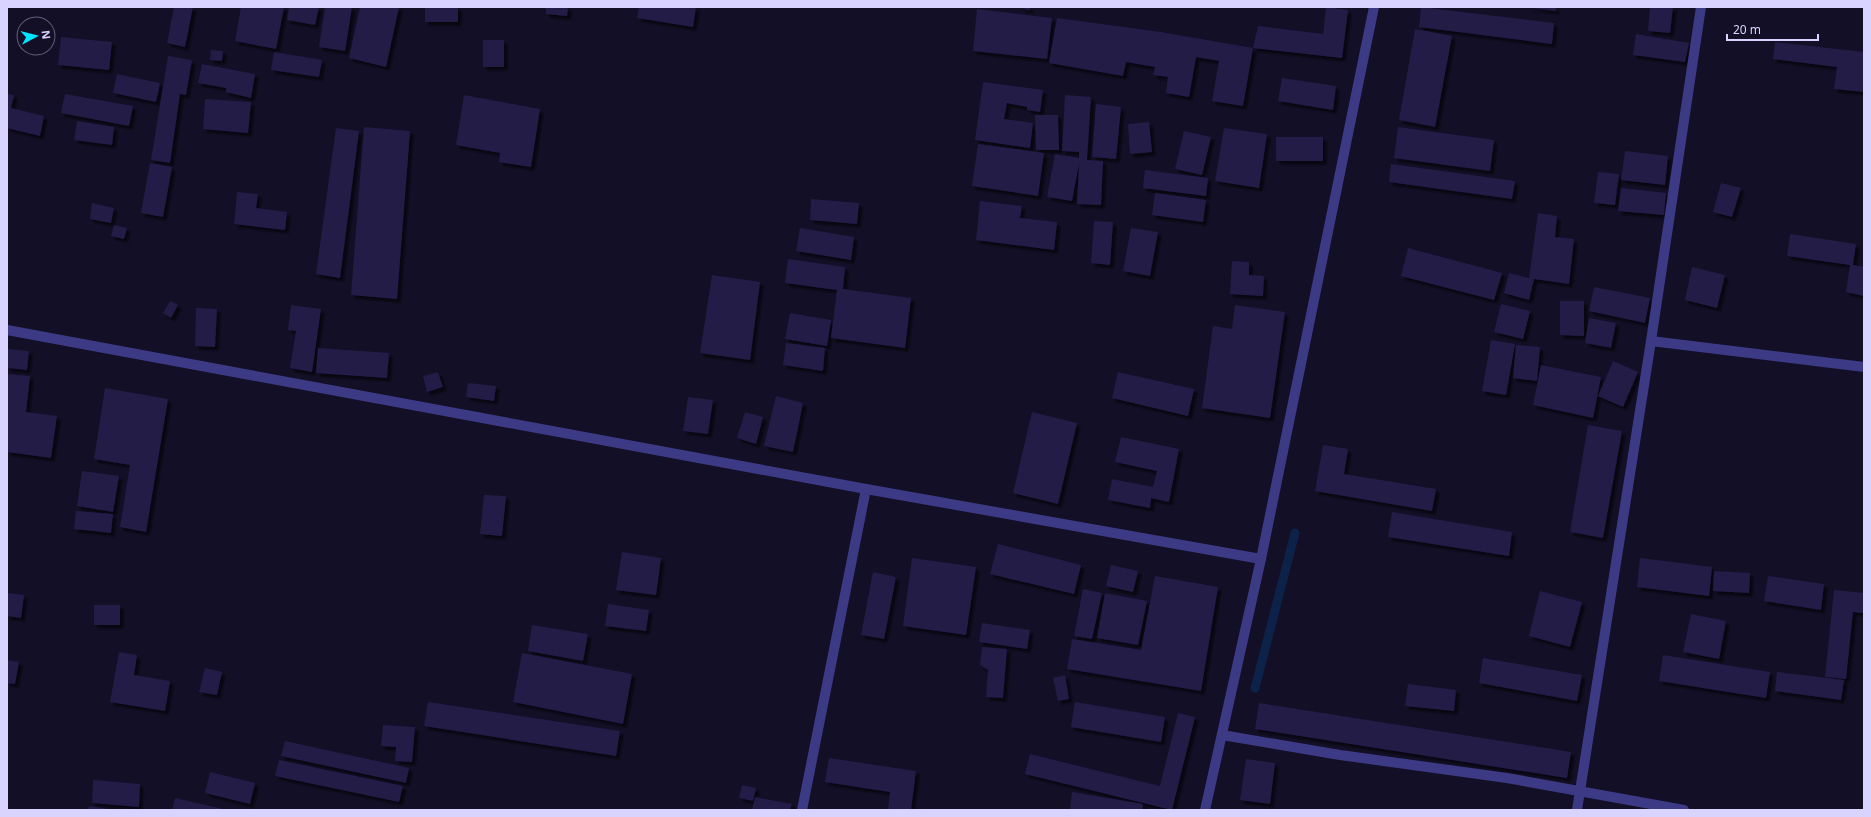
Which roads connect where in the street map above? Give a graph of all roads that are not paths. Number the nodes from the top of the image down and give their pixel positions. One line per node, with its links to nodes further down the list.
1 (1374, 7): 7 (street)
2 (1701, 7): 4 (street)
3 (7, 330): 6 (street)
4 (1651, 341): 5 (street); 9 (street)
5 (1864, 367)
6 (866, 489): 7 (street); 10 (street)
7 (1261, 559): 8 (street)
8 (1222, 735): 9 (street); 11 (street)
9 (1580, 792): 12 (street); 13 (street)
10 (802, 810)
11 (1205, 810)
12 (1577, 810)
13 (1684, 810)

